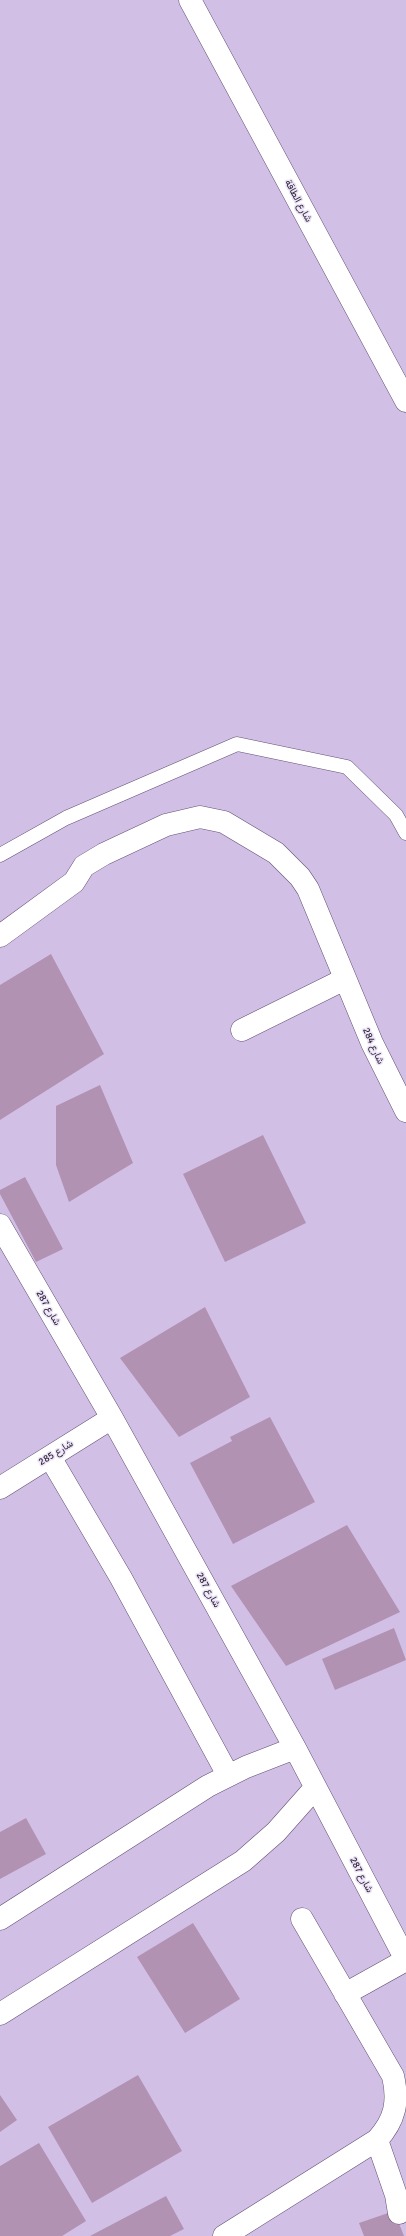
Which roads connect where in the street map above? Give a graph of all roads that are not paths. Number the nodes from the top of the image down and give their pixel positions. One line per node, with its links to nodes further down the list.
1 (190, 0): 2 (street, شارع الطاقة)
2 (406, 401)
3 (406, 832): 4 (lane)
4 (0, 855)
5 (0, 936): 6 (street, شارع 284)
6 (345, 978): 7 (street); 8 (street, شارع 284)
7 (242, 1030)
8 (406, 1112)
9 (0, 1225): 10 (street, شارع 287)
10 (112, 1418): 11 (street, شارع 285); 13 (street, شارع 287)
11 (50, 1457): 12 (street, شارع 285); 14 (street)
12 (0, 1488)
13 (295, 1748): 14 (street); 15 (street, شارع 287)
14 (228, 1775): 16 (street)
15 (315, 1788): 18 (street, شارع 287); 20 (street)
16 (0, 1919)
17 (302, 1919): 19 (street)
18 (406, 1960): 19 (street)
19 (345, 1994): 21 (street)
20 (0, 2014)
21 (377, 2140): 22 (street); 23 (street)
22 (399, 2213)
23 (224, 2236)

